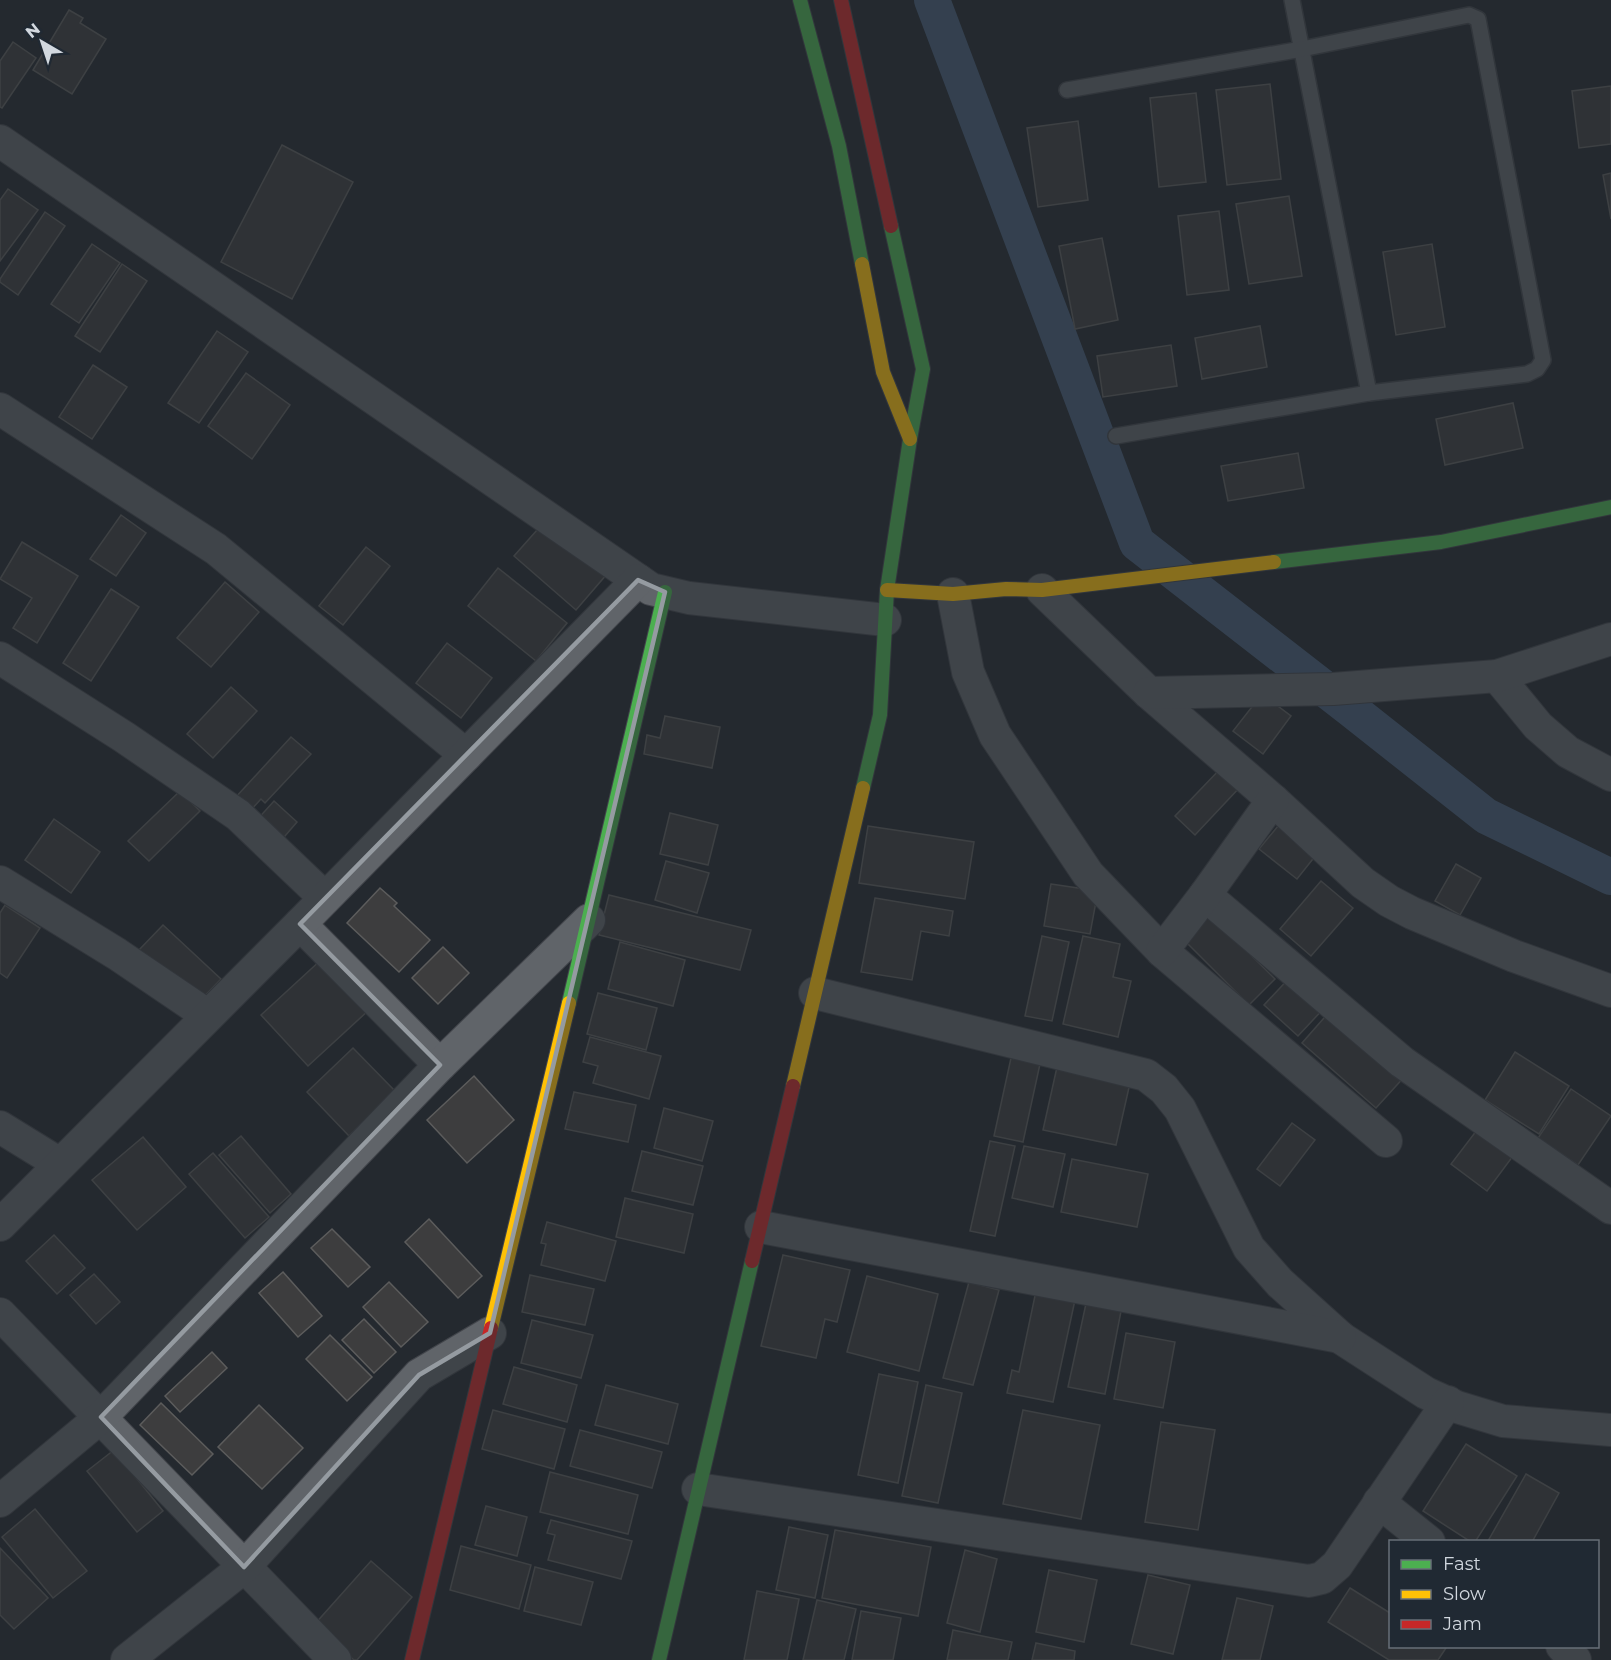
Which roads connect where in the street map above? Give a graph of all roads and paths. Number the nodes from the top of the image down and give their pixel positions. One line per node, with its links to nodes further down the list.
1 (800, 0): 10 (main road)
2 (841, 0): 10 (main road)
3 (1292, 0): 4 (lane)
4 (1302, 49): 5 (lane); 7 (lane); 7 (lane)
5 (1067, 90)
6 (0, 141): 12 (street)
7 (1369, 393): 9 (lane)
8 (0, 409): 20 (street)
9 (1116, 436)
10 (910, 439): 15 (main road)
11 (1611, 507): 13 (main road)
12 (651, 586): 15 (street); 20 (street); 26 (main road)
13 (1042, 590): 14 (main road); 19 (street)
14 (953, 594): 15 (main road); 28 (street)
15 (886, 605): 30 (main road)
16 (1611, 639): 18 (street)
17 (0, 658): 25 (street)
18 (1497, 676): 19 (street); 21 (street)
19 (1149, 693): 22 (street)
20 (466, 755): 25 (street)
21 (1611, 775)
22 (1273, 800): 24 (street); 29 (street)
23 (0, 882): 31 (street)
24 (1205, 895): 28 (street); 36 (street)
25 (325, 898): 27 (street)
26 (589, 920): 32 (street); 40 (main road)
27 (300, 924): 31 (street); 32 (street)
28 (1162, 951): 34 (street)
29 (1611, 991)
30 (815, 993): 38 (main road); 41 (street)
31 (207, 1015): 35 (street)
32 (440, 1065): 43 (street)
33 (0, 1127): 35 (street)
34 (1386, 1141)
35 (60, 1164): 37 (street)
36 (1611, 1208)
37 (0, 1225)
38 (760, 1227): 41 (street); 45 (main road)
39 (0, 1314): 43 (street)
40 (490, 1333): 49 (street); 53 (main road)
41 (1341, 1338): 42 (street)
42 (1448, 1402): 44 (street); 47 (street)
43 (101, 1417): 46 (street); 49 (street)
44 (1611, 1430)
45 (698, 1489): 47 (street); 54 (main road)
46 (0, 1501)
47 (1379, 1502): 48 (street)
48 (1426, 1540)
49 (244, 1567): 51 (street); 52 (street)
50 (1563, 1648): 55 (street)
51 (127, 1660)
52 (335, 1660)
53 (412, 1660)
54 (659, 1660)
55 (1575, 1660)

